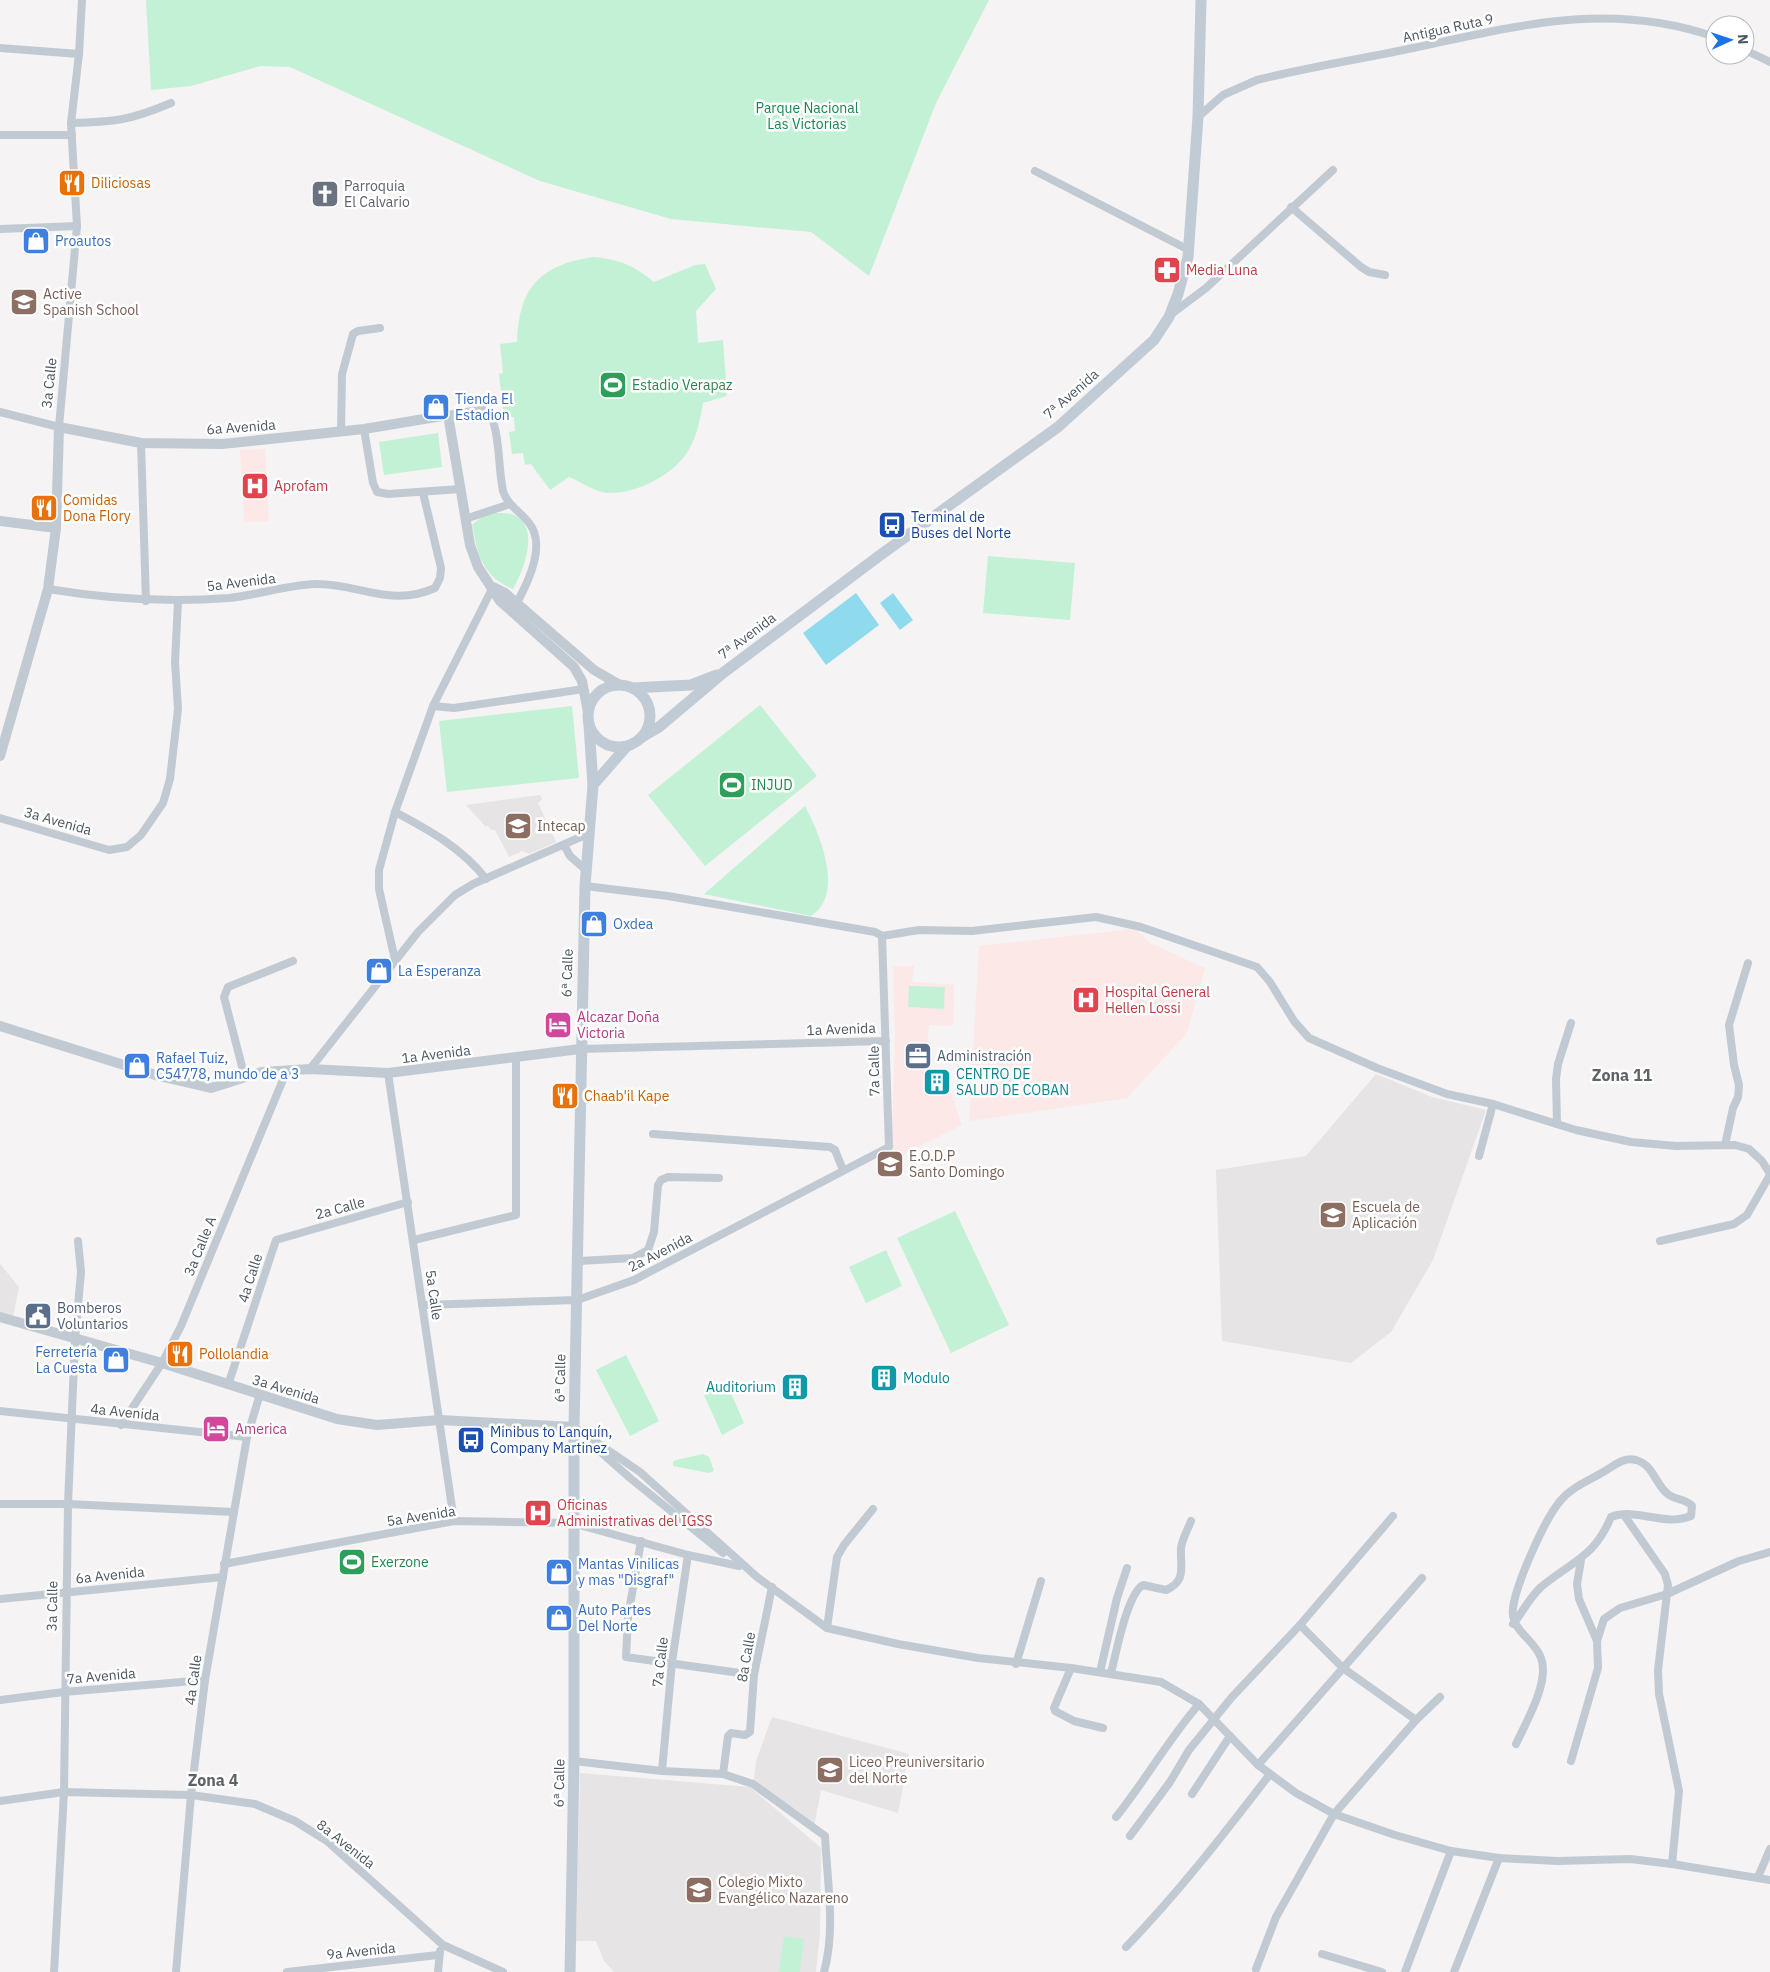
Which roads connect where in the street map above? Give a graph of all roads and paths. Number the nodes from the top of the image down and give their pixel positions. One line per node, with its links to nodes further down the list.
1 (82, 0): 5 (street, 3a Calle)
2 (1200, 0): 9 (main road, 7ª Avenida)
3 (1705, 33): 9 (street, Antigua Ruta 9)
4 (0, 48): 5 (street)
5 (79, 54): 10 (street, 3a Calle)
6 (1755, 55): 7 (street)
7 (1770, 62)
8 (171, 103): 10 (street)
9 (1198, 117): 18 (main road, 7ª Avenida)
10 (71, 123): 12 (street, 3a Calle)
11 (0, 135): 12 (street)
12 (72, 135): 16 (street, 3a Calle)
13 (1332, 170): 15 (street)
14 (1035, 171): 18 (street)
15 (1291, 207): 19 (street); 20 (street)
16 (77, 226): 17 (street); 24 (street, 3a Calle)
17 (0, 229)
18 (1189, 250): 20 (main road, 7ª Avenida)
19 (1385, 275)
20 (1168, 317): 39 (main road, 7ª Avenida)
21 (380, 328): 26 (street)
22 (0, 412): 24 (street, 6a Avenida)
23 (448, 415): 25 (street, 6a Avenida); 28 (street); 30 (street, 6a Avenida)
24 (59, 427): 27 (street, 6a Avenida); 33 (street, 3a Calle)
25 (364, 430): 26 (street, 6a Avenida); 29 (street)
26 (342, 432): 27 (street, 6a Avenida)
27 (140, 443): 36 (street)
28 (461, 489): 29 (street); 31 (street)
29 (423, 493): 37 (street, 5a Avenida)
30 (510, 504): 31 (street); 38 (street)
31 (465, 519): 34 (street)
32 (0, 521): 33 (street)
33 (56, 528): 35 (street, 3a Calle)
34 (493, 587): 38 (street); 42 (street)
35 (48, 589): 36 (street, 5a Avenida); 47 (street, 3a Calle)
36 (146, 601): 37 (street, 5a Avenida)
37 (178, 601): 50 (street, 3a Avenida)
38 (514, 607): 40 (street); 41 (street)
39 (723, 673): 40 (main road, 7ª Avenida); 45 (main road, 7ª Avenida)
40 (626, 686): 43 (main road); 45 (main road)
41 (584, 689): 42 (street); 43 (street)
42 (433, 706): 49 (street)
43 (588, 712): 44 (main road)
44 (589, 725): 46 (main road); 48 (main road, 6ª Calle)
45 (642, 737): 46 (main road)
46 (627, 746): 48 (main road)
47 (1, 758)
48 (593, 785): 51 (main road, 6ª Calle)
49 (395, 812): 54 (street); 57 (street)
50 (0, 818)
51 (590, 833): 52 (street); 53 (main road, 6ª Calle)
52 (564, 845): 53 (street); 54 (street)
53 (587, 871): 55 (main road, 6ª Calle)
54 (486, 879): 57 (street)
55 (585, 886): 56 (street); 63 (main road, 6ª Calle)
56 (882, 936): 62 (street, 7a Calle); 69 (street)
57 (395, 960): 65 (street)
58 (293, 961): 68 (street)
59 (1748, 963): 72 (street)
60 (1571, 1023): 70 (street)
61 (0, 1026): 68 (street, 1a Avenida)
62 (886, 1041): 63 (street, 1a Avenida); 73 (street, 7a Calle)
63 (580, 1049): 64 (street, 1a Avenida); 85 (main road, 6ª Calle)
64 (516, 1058): 67 (street, 1a Avenida); 82 (street)
65 (310, 1069): 66 (street, 1a Avenida); 67 (street, 1a Avenida)
66 (287, 1070): 68 (street, 1a Avenida); 90 (street, 3a Calle A)
67 (388, 1073): 80 (street, 5a Calle)
68 (245, 1078)
69 (1493, 1104): 70 (street); 74 (street)
70 (1557, 1124): 72 (street)
71 (653, 1134): 77 (street)
72 (1726, 1146): 76 (street)
73 (889, 1147): 77 (street, 2a Avenida)
74 (1479, 1156)
75 (1770, 1157): 76 (street)
76 (1763, 1162): 78 (street)
77 (843, 1170): 86 (street, 2a Avenida)
78 (1770, 1174): 84 (street)
79 (719, 1178): 85 (street)
80 (408, 1202): 81 (street, 2a Calle); 82 (street, 5a Calle)
81 (279, 1238): 91 (street, 4a Calle)
82 (414, 1240): 87 (street, 5a Calle)
83 (78, 1241): 89 (street, 3a Calle)
84 (1660, 1241)
85 (579, 1261): 86 (main road, 6ª Calle)
86 (577, 1300): 87 (street, 2a Avenida); 97 (main road, 6ª Calle)
87 (422, 1305): 95 (street, 5a Calle)
88 (0, 1317): 89 (street, 3a Avenida)
89 (75, 1340): 90 (street, 3a Avenida); 94 (street, 3a Calle)
90 (162, 1363): 91 (street, 3a Avenida); 96 (street, 3a Calle A)
91 (228, 1385): 92 (street, 3a Avenida)
92 (260, 1394): 95 (street, 3a Avenida); 98 (street, 4a Calle)
93 (0, 1411): 94 (street, 4a Avenida)
94 (72, 1420): 96 (street, 4a Avenida); 100 (street, 3a Calle)
95 (440, 1420): 97 (street, 3a Avenida); 105 (street, 5a Calle)
96 (121, 1425): 98 (street, 4a Avenida)
97 (574, 1427): 107 (main road, 6ª Calle); 113 (street); 116 (street)
98 (247, 1437): 102 (street, 4a Calle)
99 (0, 1504): 100 (street)
100 (68, 1504): 102 (street); 120 (street, 3a Calle)
101 (874, 1509): 125 (street)
102 (233, 1512): 112 (street, 4a Calle)
103 (1624, 1515): 111 (street); 121 (street); 123 (street)
104 (1393, 1516): 124 (street)
105 (454, 1521): 107 (street, 5a Avenida); 112 (street, 5a Avenida)
106 (1191, 1521): 132 (street)
107 (572, 1523): 108 (street, 5a Avenida); 144 (main road, 6ª Calle)
108 (641, 1541): 110 (street, 5a Avenida); 127 (street)
109 (1770, 1552): 121 (street)
110 (688, 1556): 113 (street, 5a Avenida); 127 (street, 7a Calle)
111 (1581, 1560): 123 (street); 126 (street)
112 (224, 1564): 115 (street, 4a Calle)
113 (739, 1566): 116 (street)
114 (1127, 1568): 131 (street)
115 (223, 1577): 120 (street, 6a Avenida); 134 (street, 4a Calle)
116 (757, 1577): 119 (street)
117 (1422, 1578): 130 (street)
118 (1040, 1581): 128 (street)
119 (772, 1587): 125 (street); 133 (street, 8a Calle)
120 (66, 1593): 122 (street, 6a Avenida); 135 (street, 3a Calle)
121 (1667, 1594): 126 (street); 160 (street)
122 (0, 1599)
123 (1513, 1624): 143 (street)
124 (1300, 1625): 130 (street); 139 (street)
125 (827, 1628): 128 (street)
126 (1597, 1641): 145 (street)
127 (672, 1662): 133 (street); 147 (street, 7a Calle)
128 (1016, 1664): 129 (street)
129 (1071, 1668): 131 (street); 141 (street)
130 (1343, 1668): 140 (street); 146 (street)
131 (1100, 1672): 132 (street)
132 (1111, 1674): 138 (street)
133 (754, 1675): 148 (street, 8a Calle)
134 (205, 1680): 135 (street, 7a Avenida); 152 (street, 4a Calle)
135 (64, 1692): 137 (street, 7a Avenida); 150 (street, 3a Calle)
136 (1440, 1697): 140 (street)
137 (0, 1700)
138 (1198, 1704): 139 (street); 155 (street)
139 (1214, 1720): 142 (street); 156 (street)
140 (1416, 1720): 154 (street)
141 (1103, 1728)
142 (1230, 1736): 146 (street); 151 (street)
143 (1516, 1744)
144 (574, 1761): 147 (street); 175 (main road, 6ª Calle)
145 (1570, 1761)
146 (1258, 1765): 149 (street)
147 (662, 1772): 148 (street)
148 (723, 1774): 176 (street)
149 (1270, 1774): 154 (street); 164 (street)
150 (64, 1792): 152 (street, 8a Avenida); 153 (street, 8a Avenida); 169 (street, 3a Calle)
151 (1192, 1794)
152 (191, 1795): 163 (street, 8a Avenida); 170 (street, 4a Calle)
153 (0, 1801)
154 (1334, 1814): 158 (street); 168 (street)
155 (1116, 1817)
156 (1130, 1836)
157 (1770, 1849): 161 (street)
158 (1451, 1851): 159 (street); 178 (street)
159 (1499, 1858): 160 (street); 179 (street)
160 (1672, 1864): 161 (street)
161 (1758, 1877): 162 (street)
162 (1770, 1880)
163 (443, 1945): 166 (street); 167 (street, 8a Avenida)
164 (1126, 1947)
165 (1322, 1954): 177 (street)
166 (438, 1955): 171 (street, 9a Avenida); 172 (street)
167 (480, 1962): 173 (street); 174 (street, 8a Avenida)
168 (1256, 1969)
169 (54, 1972)
170 (176, 1972)
171 (287, 1972)
172 (438, 1972)
173 (480, 1972)
174 (503, 1972)
175 (570, 1972)
176 (824, 1972)
177 (1382, 1972)
178 (1405, 1972)
179 (1454, 1972)

